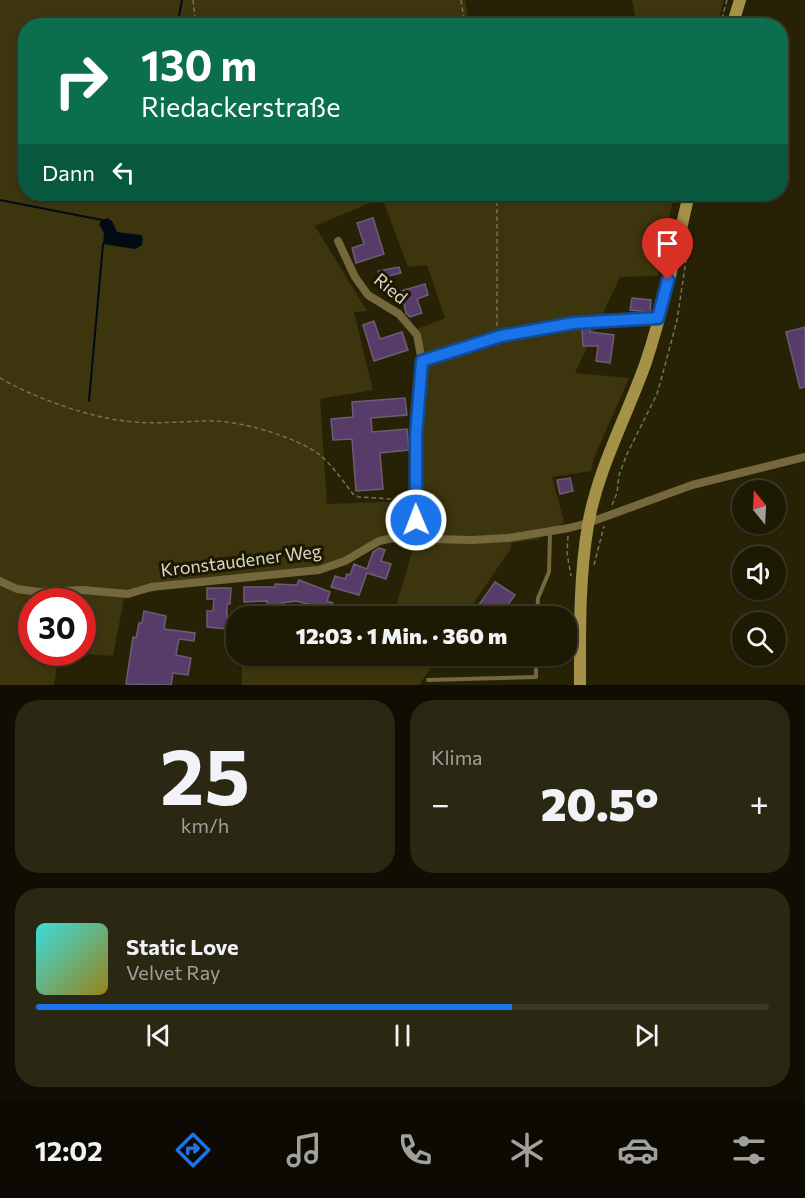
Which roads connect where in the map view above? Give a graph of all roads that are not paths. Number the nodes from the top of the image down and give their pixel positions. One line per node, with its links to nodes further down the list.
1 (740, 0): 2 (main road)
2 (734, 18)
3 (687, 201): 5 (main road)
4 (338, 241): 6 (street, Ried)
5 (658, 318): 6 (street); 8 (main road)
6 (422, 361): 10 (street, Ried)
7 (805, 457): 8 (street, Kronstaudener Weg)
8 (588, 523): 9 (street, Kronstaudener Weg); 15 (main road)
9 (550, 531): 10 (street, Kronstaudener Weg); 12 (lane)
10 (416, 538): 11 (street, Kronstaudener Weg)
11 (0, 581)
12 (538, 606)
13 (537, 666): 14 (lane)
14 (428, 680)
15 (580, 685)

